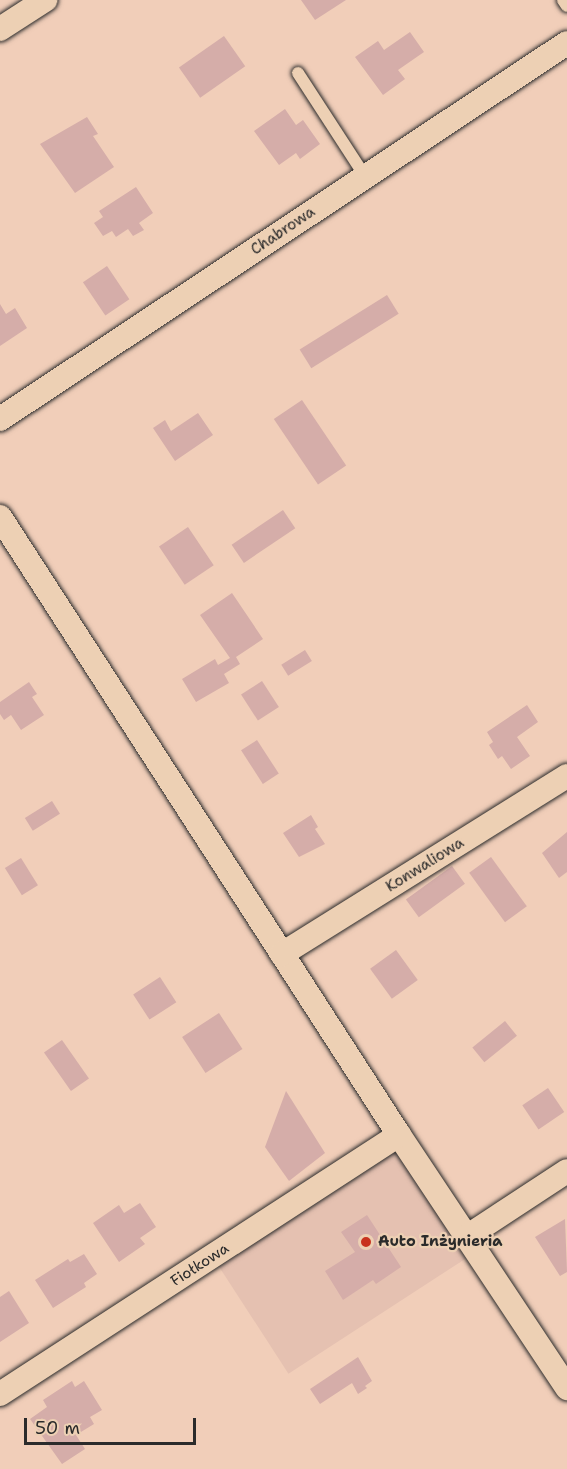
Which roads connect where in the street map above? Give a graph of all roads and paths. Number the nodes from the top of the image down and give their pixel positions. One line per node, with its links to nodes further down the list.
1 (45, 0): 4 (street)
2 (563, 0): 3 (lane)
3 (567, 6)
4 (0, 29)
5 (567, 43): 7 (street, Chabrowa)
6 (298, 73): 7 (lane)
7 (365, 176): 8 (street, Chabrowa)
8 (0, 419)
9 (0, 517): 11 (street)
10 (567, 776): 11 (street, Konwaliowa)
11 (282, 954): 12 (street)
12 (399, 1135): 14 (street); 16 (street, Fiołkowa)
13 (567, 1171): 14 (street)
14 (468, 1236): 15 (street)
15 (567, 1388)
16 (0, 1394)

